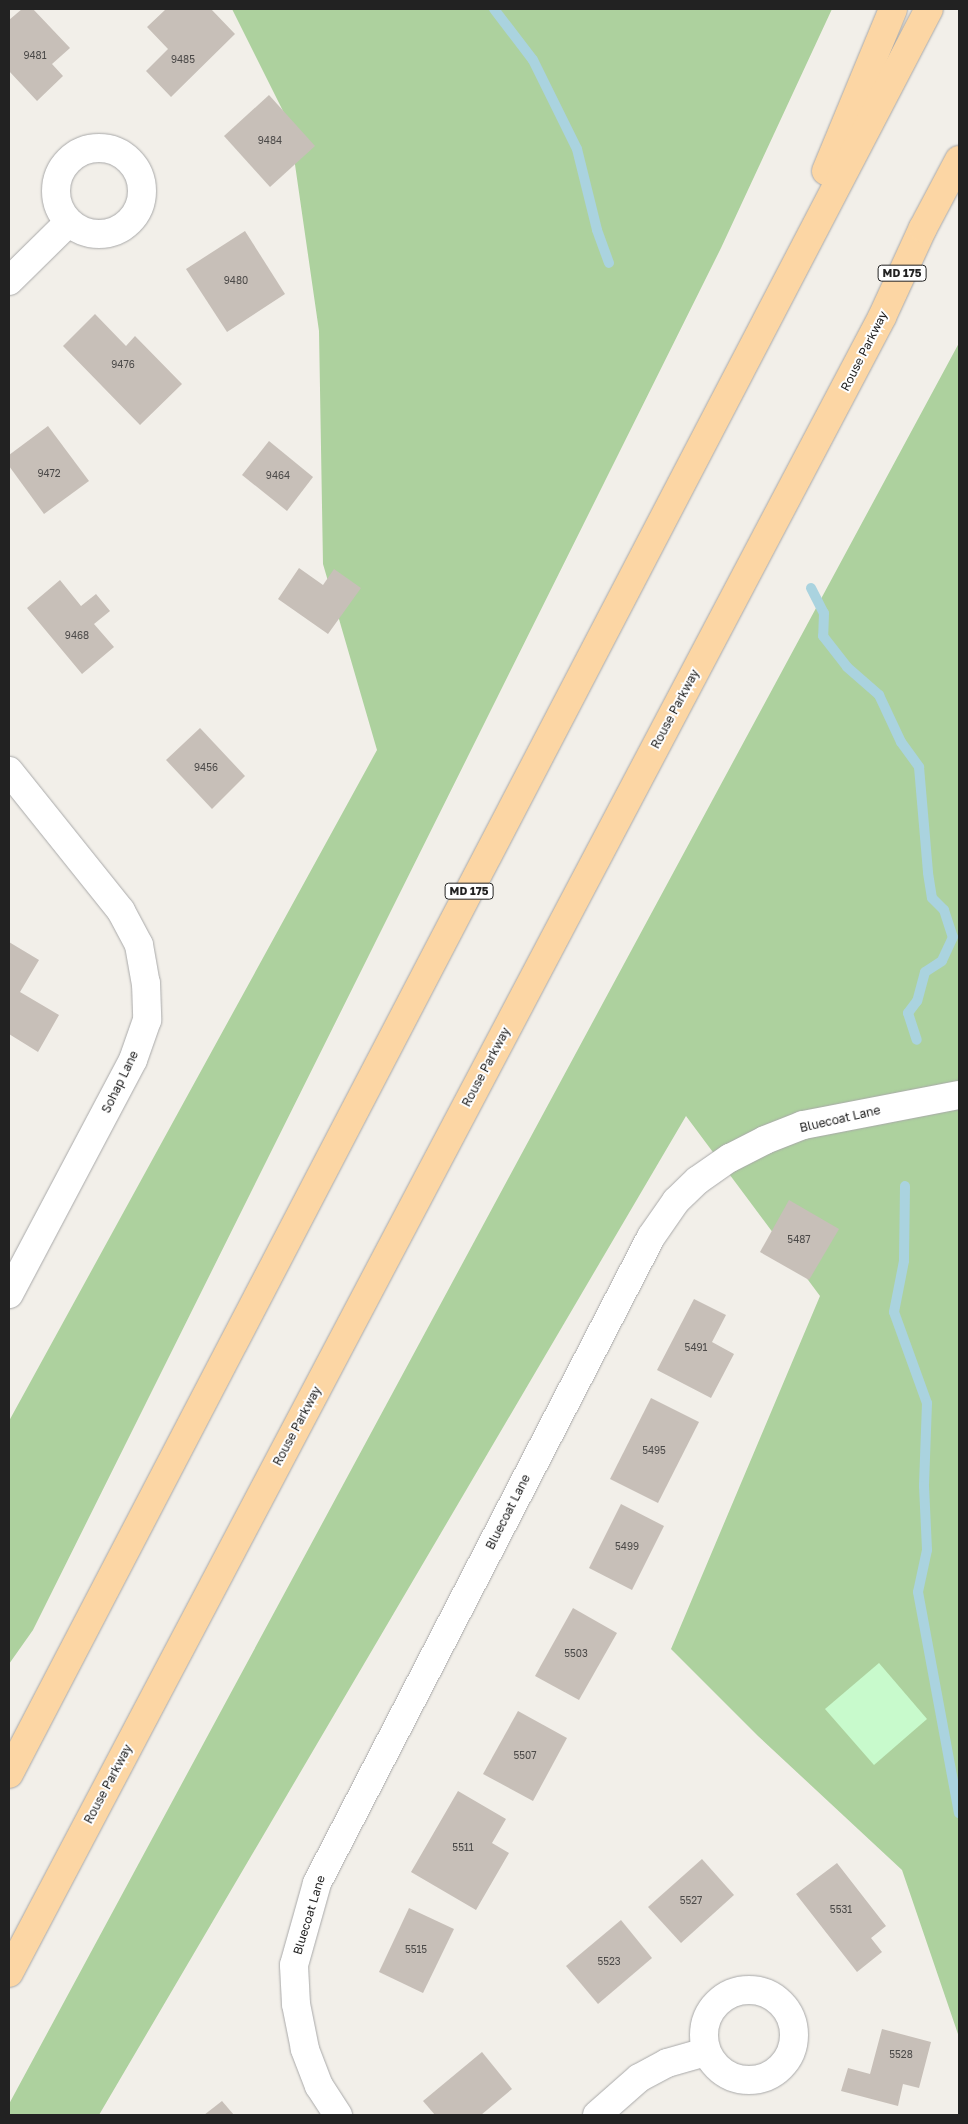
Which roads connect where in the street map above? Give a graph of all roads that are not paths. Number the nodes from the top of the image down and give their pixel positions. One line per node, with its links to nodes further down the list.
1 (893, 9): 6 (main road)
2 (929, 9): 6 (main road, MD 175)
3 (959, 160): 11 (main road, Rouse Parkway / MD 175)
4 (68, 223): 5 (street)
5 (9, 281)
6 (758, 337): 10 (main road, MD 175)
7 (9, 771): 9 (street, Sohap Lane)
8 (959, 1095): 13 (street, Bluecoat Lane)
9 (9, 1294)
10 (9, 1774)
11 (9, 1972)
12 (706, 2052): 14 (street)
13 (338, 2115)
14 (597, 2115)

